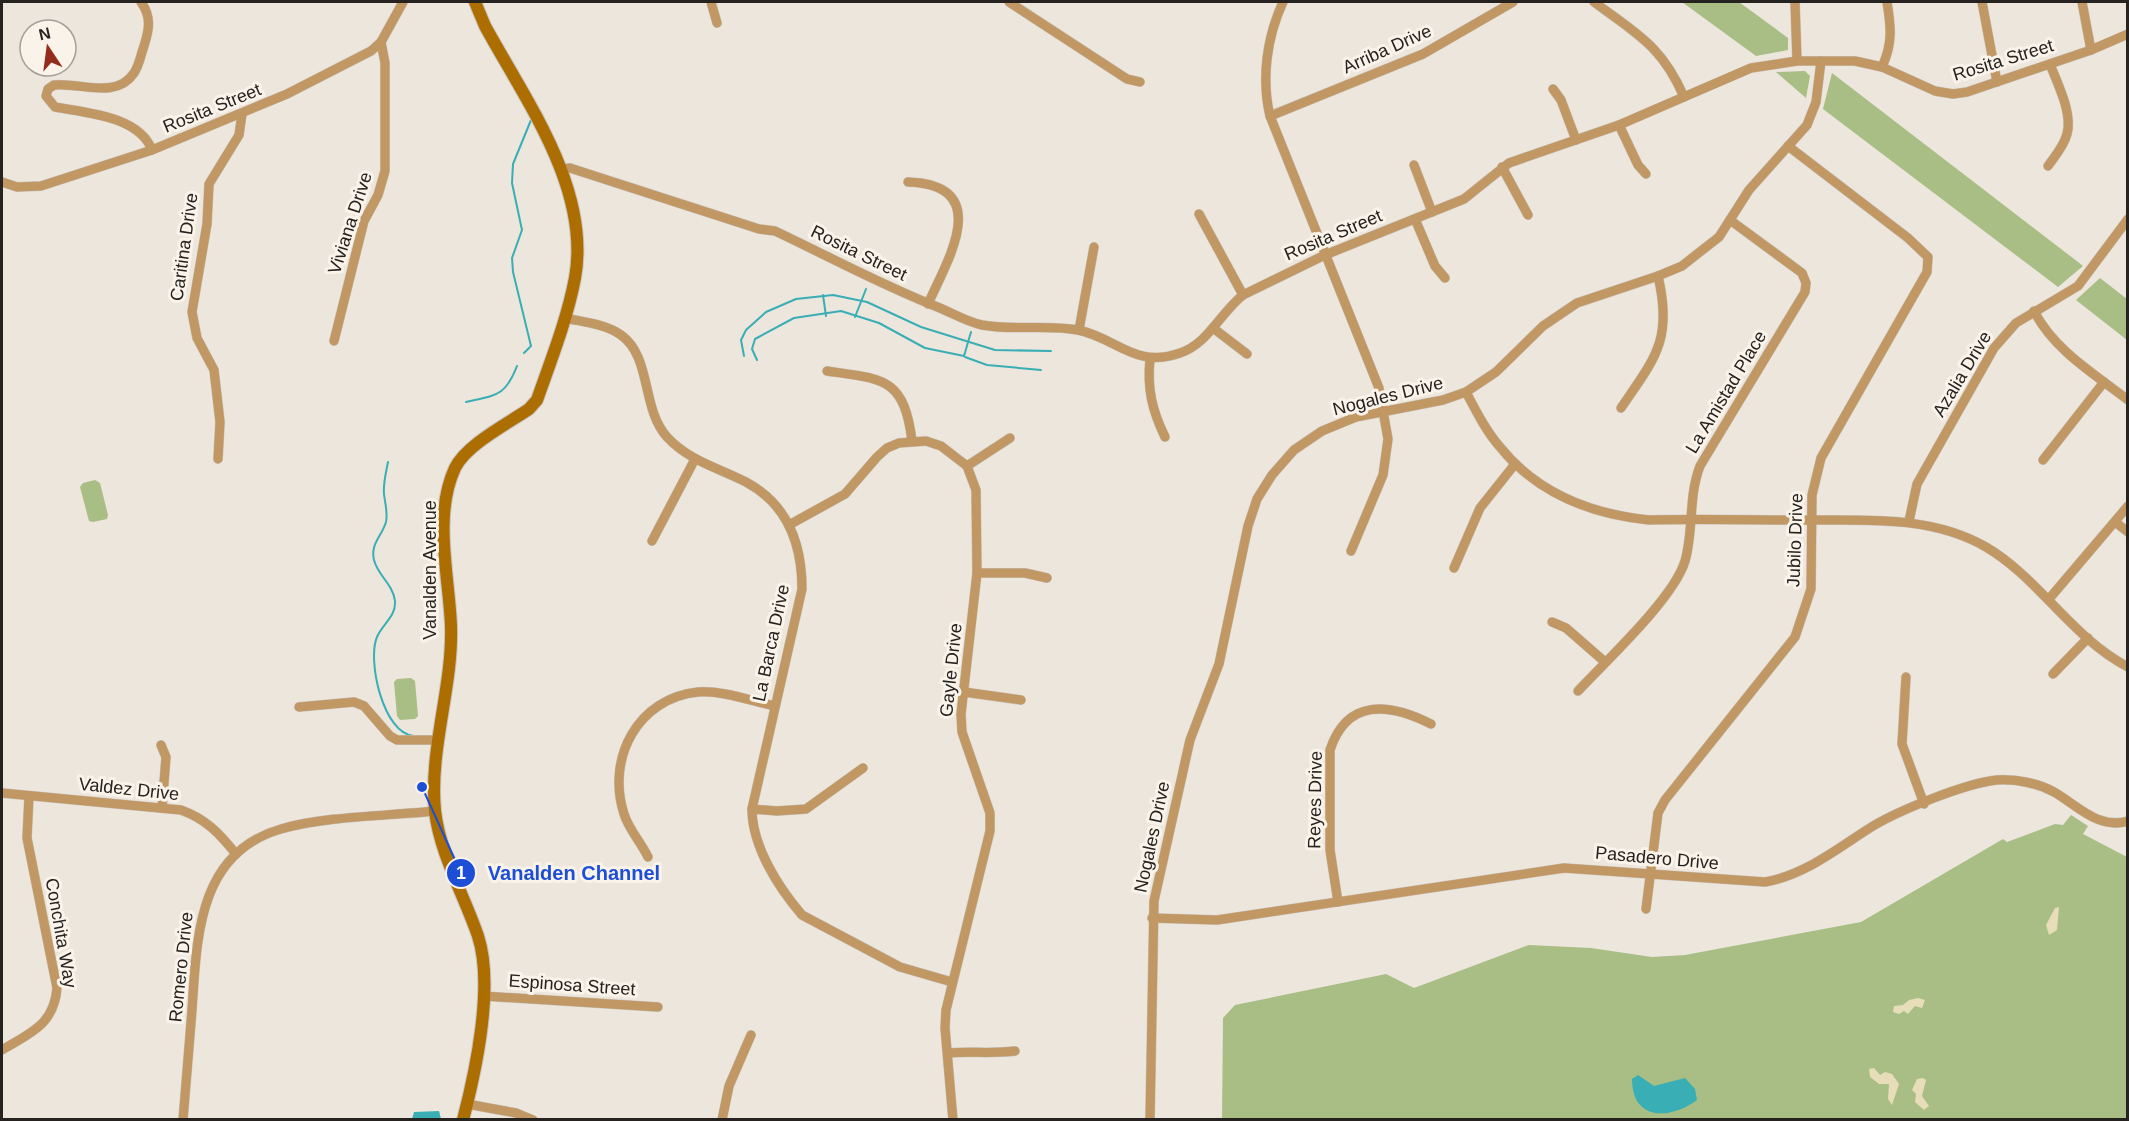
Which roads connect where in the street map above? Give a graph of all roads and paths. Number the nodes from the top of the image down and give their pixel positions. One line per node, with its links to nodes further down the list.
1 (141, 2): 30 (street)
2 (403, 2): 15 (street, Rosita Street)
3 (475, 2): 34 (main road, Vanalden Avenue)
4 (711, 2): 13 (street)
5 (1009, 2): 21 (street)
6 (1283, 2): 26 (street)
7 (1513, 2): 26 (street, Arriba Drive)
8 (1594, 2): 24 (street)
9 (1795, 2): 17 (street)
10 (1887, 2): 20 (street)
11 (1982, 2): 22 (street)
12 (2082, 2): 16 (street)
13 (717, 23)
14 (2127, 34): 16 (street, Rosita Street)
15 (381, 42): 25 (street, Rosita Street); 55 (street, Viviana Drive)
16 (2091, 50): 19 (street, Rosita Street)
17 (1797, 61): 18 (street, Rosita Street); 24 (street, Rosita Street)
18 (1821, 61): 20 (street, Rosita Street); 29 (street, Nogales Drive)
19 (2050, 64): 22 (street, Rosita Street); 32 (street)
20 (1882, 66): 22 (street, Rosita Street)
21 (1140, 82)
22 (1997, 82)
23 (1553, 88): 28 (street)
24 (1684, 97): 27 (street, Rosita Street)
25 (242, 114): 30 (street, Rosita Street); 67 (street, Caritina Drive)
26 (1270, 116): 46 (street)
27 (1619, 124): 28 (street, Rosita Street); 35 (street)
28 (1576, 140): 33 (street, Rosita Street)
29 (1788, 146): 43 (street, Nogales Drive); 74 (street, Jubilo Drive)
30 (152, 150): 37 (street, Rosita Street)
31 (1414, 165): 38 (street)
32 (2048, 166)
33 (1502, 167): 38 (street, Rosita Street); 40 (street)
34 (563, 169): 50 (street, Rosita Street); 52 (main road, Vanalden Avenue)
35 (1646, 174)
36 (908, 182): 50 (street)
37 (2, 183)
38 (1432, 212): 41 (street, Rosita Street)
39 (1199, 214): 49 (street)
40 (1528, 215)
41 (1415, 219): 46 (street, Rosita Street); 48 (street)
42 (2127, 219): 44 (street, Azalia Drive)
43 (1730, 220): 47 (street, Nogales Drive); 73 (street, La Amistad Place)
44 (2124, 233): 51 (street, Azalia Drive)
45 (1094, 247): 54 (street)
46 (1325, 255): 49 (street, Rosita Street); 63 (street)
47 (1659, 276): 60 (street, Nogales Drive); 62 (street)
48 (1445, 278)
49 (1244, 296): 53 (street, Rosita Street)
50 (928, 304): 54 (street, Rosita Street)
51 (2034, 311): 59 (street); 75 (street, Azalia Drive)
52 (565, 318): 68 (street, La Barca Drive); 97 (main road, Vanalden Avenue)
53 (1213, 328): 56 (street); 57 (street, Rosita Street)
54 (1079, 330): 57 (street, Rosita Street)
55 (333, 341)
56 (1247, 354)
57 (1150, 359): 64 (street)
58 (827, 371): 66 (street)
59 (2104, 382): 61 (street); 69 (street)
60 (1466, 392): 63 (street, Nogales Drive); 70 (street)
61 (2127, 400)
62 (1621, 408)
63 (1383, 411): 80 (street); 112 (street, Nogales Drive)
64 (1165, 436)
65 (1010, 438): 71 (street)
66 (912, 441): 71 (street); 77 (street)
67 (218, 459)
68 (695, 459): 77 (street, La Barca Drive); 79 (street)
69 (2043, 460)
70 (1515, 464): 73 (street); 81 (street)
71 (967, 466): 82 (street, Gayle Drive)
72 (2127, 506): 76 (street)
73 (1691, 519): 74 (street); 87 (street, La Amistad Place)
74 (1810, 520): 75 (street); 109 (street, Jubilo Drive)
75 (1909, 521): 84 (street)
76 (2115, 522): 78 (street); 84 (street)
77 (789, 525): 94 (street, La Barca Drive)
78 (2127, 532)
79 (652, 541)
80 (1351, 551)
81 (1454, 568)
82 (977, 573): 83 (street); 92 (street, Gayle Drive)
83 (1047, 578)
84 (2049, 599): 86 (street)
85 (1552, 622): 87 (street)
86 (2088, 638): 88 (street); 89 (street)
87 (1605, 662): 91 (street, La Amistad Place)
88 (2127, 667)
89 (2053, 674)
90 (1906, 677): 102 (street)
91 (1578, 691)
92 (964, 692): 93 (street); 113 (street, Gayle Drive)
93 (1021, 700)
94 (775, 706): 104 (street, La Barca Drive); 108 (street)
95 (299, 707): 97 (street)
96 (1431, 724): 110 (street, Reyes Drive)
97 (439, 740): 105 (main road, Vanalden Avenue)
98 (161, 745): 103 (street)
99 (863, 768): 104 (street)
100 (2, 793): 101 (street, Valdez Drive)
101 (29, 796): 103 (street, Valdez Drive); 117 (street, Conchita Way)
102 (1924, 804): 106 (street, Pasadero Drive); 109 (street, Pasadero Drive)
103 (162, 808): 107 (street, Valdez Drive)
104 (753, 809): 113 (street, La Barca Drive)
105 (435, 811): 107 (street, Romero Drive); 114 (main road, Vanalden Avenue)
106 (2127, 821)
107 (236, 854): 121 (street, Romero Drive)
108 (648, 857)
109 (1650, 874): 110 (street, Pasadero Drive); 111 (street, Jubilo Drive)
110 (1338, 902): 112 (street, Pasadero Drive)
111 (1646, 909)
112 (1152, 918): 126 (street, Nogales Drive)
113 (952, 982): 119 (street, Gayle Drive)
114 (483, 996): 115 (street, Espinosa Street); 120 (main road, Vanalden Avenue)
115 (658, 1007)
116 (751, 1035): 124 (street)
117 (2, 1050)
118 (1016, 1051): 119 (street)
119 (948, 1053): 125 (street, Gayle Drive)
120 (467, 1104): 122 (main road, Vanalden Avenue); 123 (street)
121 (183, 1119)
122 (463, 1119)
123 (533, 1119)
124 (722, 1119)
125 (954, 1119)
126 (1150, 1119)

